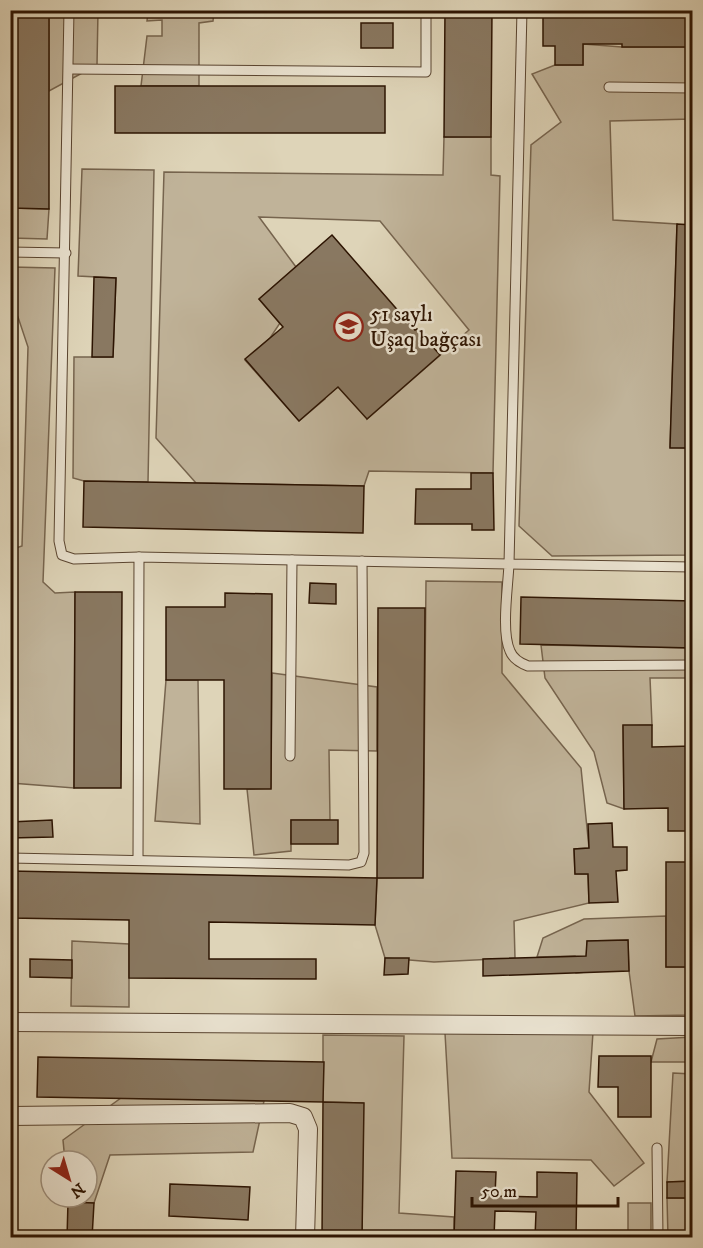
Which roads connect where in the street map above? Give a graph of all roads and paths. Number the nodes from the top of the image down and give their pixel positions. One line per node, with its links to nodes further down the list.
1 (69, 10): 4 (lane)
2 (426, 10): 4 (lane)
3 (522, 10): 12 (lane)
4 (69, 69): 8 (lane)
5 (609, 87): 6 (lane)
6 (693, 88)
7 (10, 252): 8 (lane)
8 (66, 253): 9 (lane)
9 (139, 557): 10 (lane); 17 (lane)
10 (292, 560): 11 (lane); 15 (lane)
11 (362, 561): 12 (lane); 17 (lane)
12 (508, 564): 13 (lane); 14 (lane)
13 (693, 567)
14 (693, 665)
15 (290, 756)
16 (10, 858): 17 (lane)
17 (138, 859)
18 (10, 1022): 19 (street)
19 (693, 1026)
20 (10, 1116): 22 (street)
21 (657, 1148): 23 (lane)
22 (305, 1238)
23 (658, 1238)

